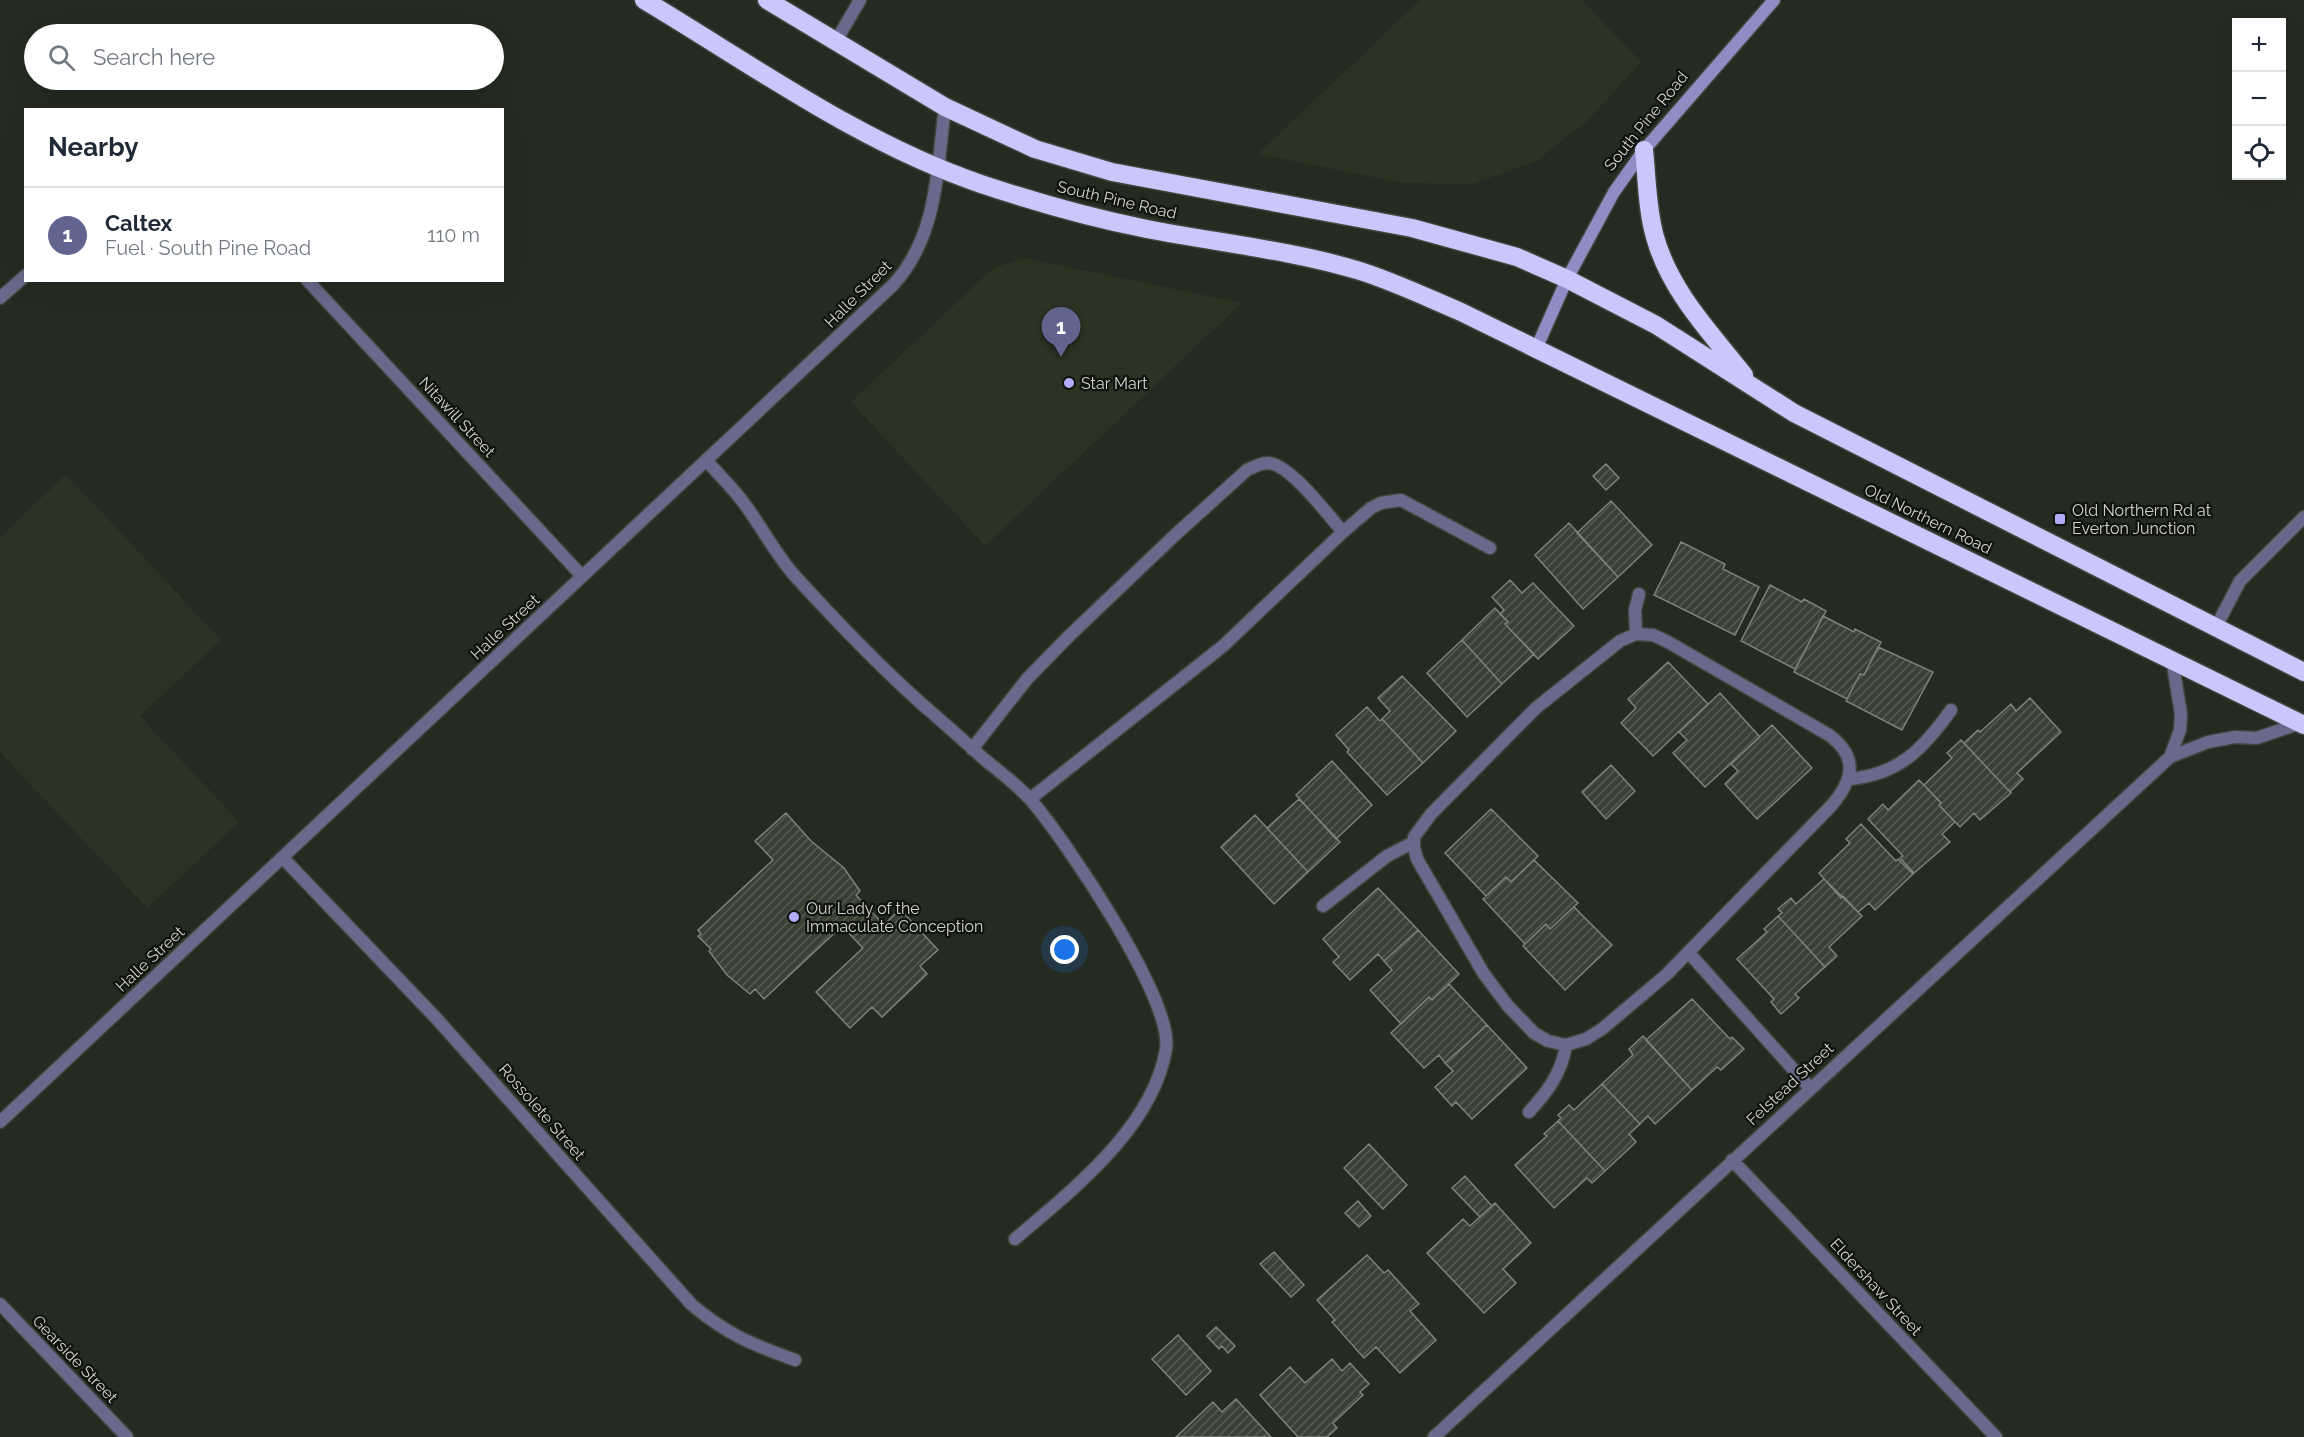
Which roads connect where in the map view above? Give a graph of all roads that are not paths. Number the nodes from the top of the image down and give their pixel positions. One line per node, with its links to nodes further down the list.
1 (644, 0): 8 (highway, South Pine Road)
2 (767, 0): 5 (highway, South Pine Road)
3 (860, 0): 5 (street)
4 (1774, 0): 7 (main road, South Pine Road)
5 (836, 41): 6 (highway, South Pine Road)
6 (945, 107): 8 (street, Halle Street); 10 (highway, South Pine Road)
7 (1644, 150): 10 (main road, South Pine Road); 14 (highway)
8 (937, 167): 13 (highway, South Pine Road); 15 (street, Halle Street)
9 (24, 277): 12 (street)
10 (1568, 279): 13 (main road, South Pine Road); 14 (highway, Old Northern Road)
11 (309, 282): 19 (street, Nitawill Street)
12 (0, 298)
13 (1536, 349): 23 (highway, Old Northern Road)
14 (1753, 387): 21 (highway, Old Northern Road)
15 (706, 460): 19 (street, Halle Street); 27 (street)
16 (2304, 517): 21 (street)
17 (1343, 531): 18 (street); 27 (street); 30 (street)
18 (1490, 548)
19 (582, 576): 32 (street, Halle Street)
20 (1639, 594): 22 (street)
21 (2216, 627): 24 (highway, Old Northern Road)
22 (1636, 634): 29 (street); 31 (street)
23 (2172, 659): 26 (highway, Old Northern Road); 28 (street, Felstead Street)
24 (2304, 672)
25 (1951, 710): 29 (street)
26 (2302, 724): 28 (street, Felstead Street)
27 (972, 749): 30 (street)
28 (2170, 757): 36 (street, Felstead Street)
29 (1849, 779): 34 (street)
30 (1030, 799): 40 (street)
31 (1414, 842): 33 (street); 35 (street)
32 (283, 858): 38 (street, Halle Street); 42 (street, Rossolete Street)
33 (1323, 906)
34 (1689, 953): 35 (street); 36 (street)
35 (1566, 1045): 37 (street)
36 (1810, 1089): 39 (street, Felstead Street)
37 (1529, 1112)
38 (0, 1122)
39 (1732, 1160): 44 (street, Felstead Street); 45 (street, Eldershaw Street)
40 (1015, 1239)
41 (0, 1304): 43 (street, Gearside Street)
42 (795, 1360)
43 (127, 1437)
44 (1434, 1437)
45 (1995, 1437)

